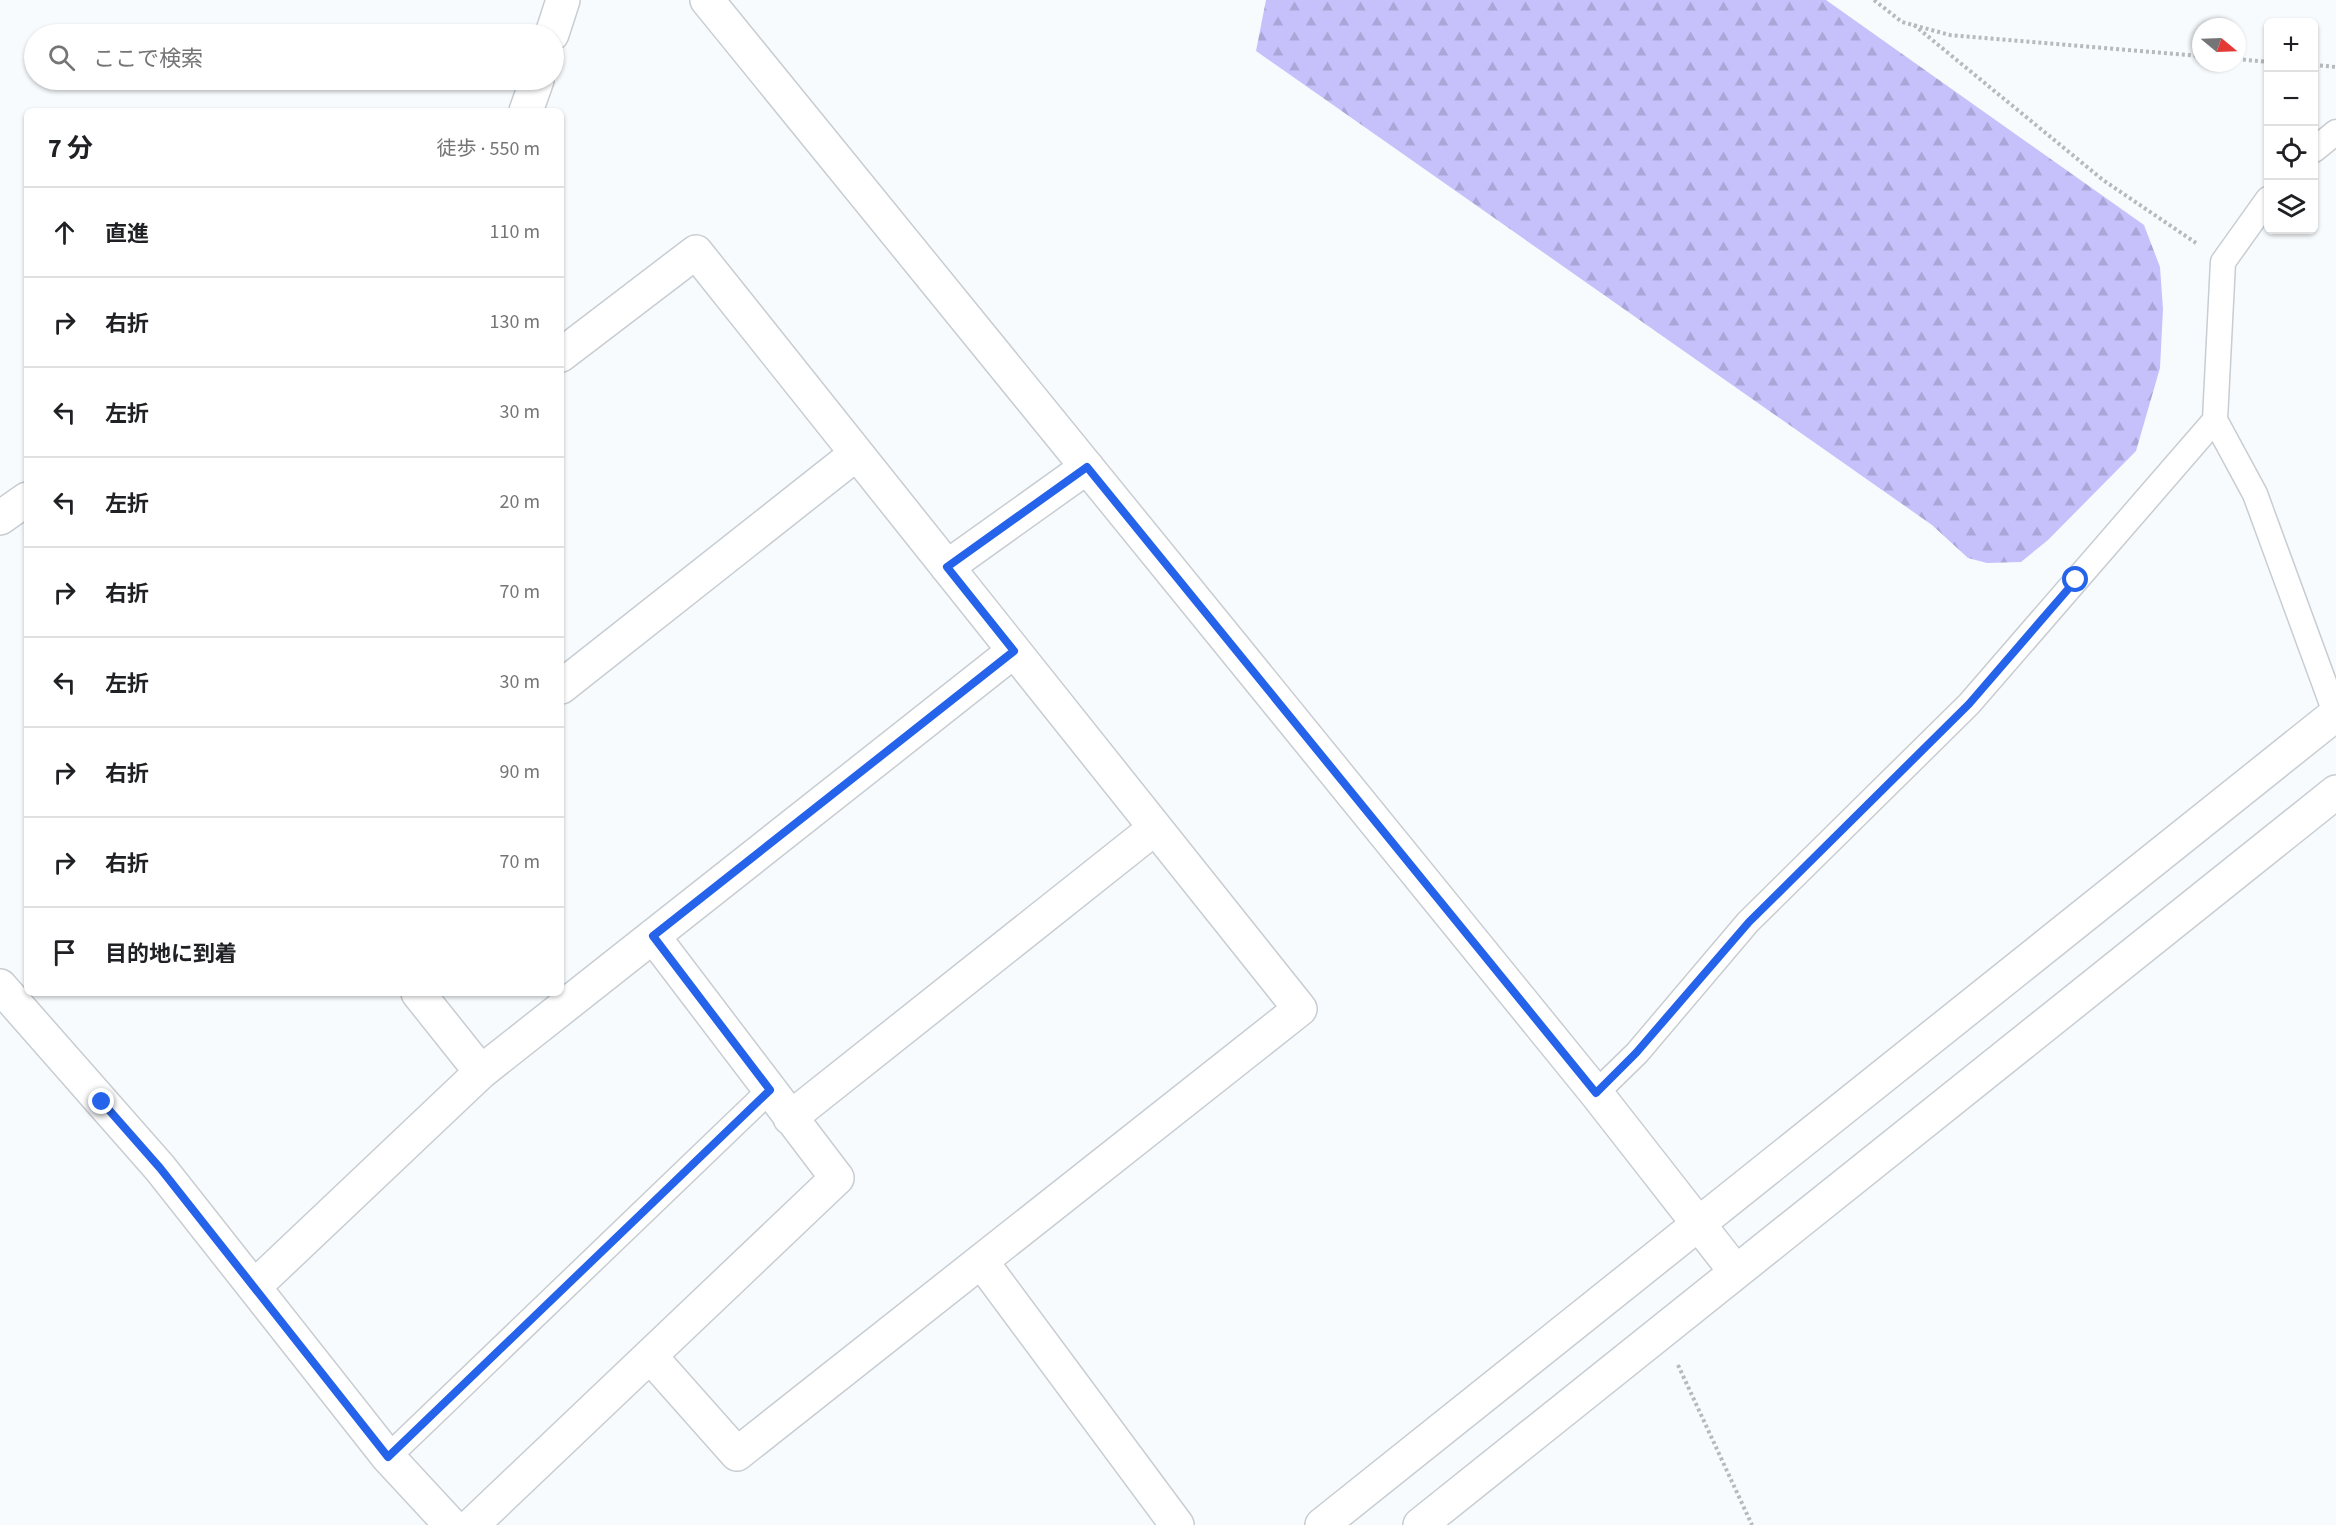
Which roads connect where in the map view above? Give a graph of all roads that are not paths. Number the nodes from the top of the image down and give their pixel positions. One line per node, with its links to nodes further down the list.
1 (563, 0): 3 (street)
2 (707, 0): 12 (street)
3 (555, 24)
4 (533, 90): 5 (street)
5 (527, 108)
6 (2336, 132): 7 (lane)
7 (2318, 146)
8 (2264, 205): 10 (lane)
9 (564, 353): 11 (street)
10 (2215, 420): 18 (lane); 26 (lane)
11 (856, 454): 15 (street); 17 (street)
12 (1087, 467): 15 (street); 26 (street)
13 (24, 501): 14 (street)
14 (0, 518)
15 (947, 567): 16 (street)
16 (1014, 651): 20 (street); 21 (street)
17 (564, 685)
18 (2336, 714): 28 (street)
19 (2336, 792): 30 (street)
20 (1155, 828): 27 (street); 29 (street)
21 (653, 936): 24 (street); 25 (street)
22 (0, 986): 31 (street)
23 (420, 996): 24 (street)
24 (481, 1072): 31 (street)
25 (770, 1090): 27 (street); 33 (lane)
26 (1596, 1093): 28 (street)
27 (790, 1118): 32 (street)
28 (1697, 1223): 30 (street); 37 (street)
29 (981, 1261): 32 (street); 36 (street)
30 (1736, 1272): 38 (street)
31 (254, 1287): 33 (street)
32 (650, 1356): 35 (street)
33 (388, 1457): 34 (street)
34 (451, 1525)
35 (472, 1525)
36 (1178, 1525)
37 (1322, 1525)
38 (1420, 1525)

